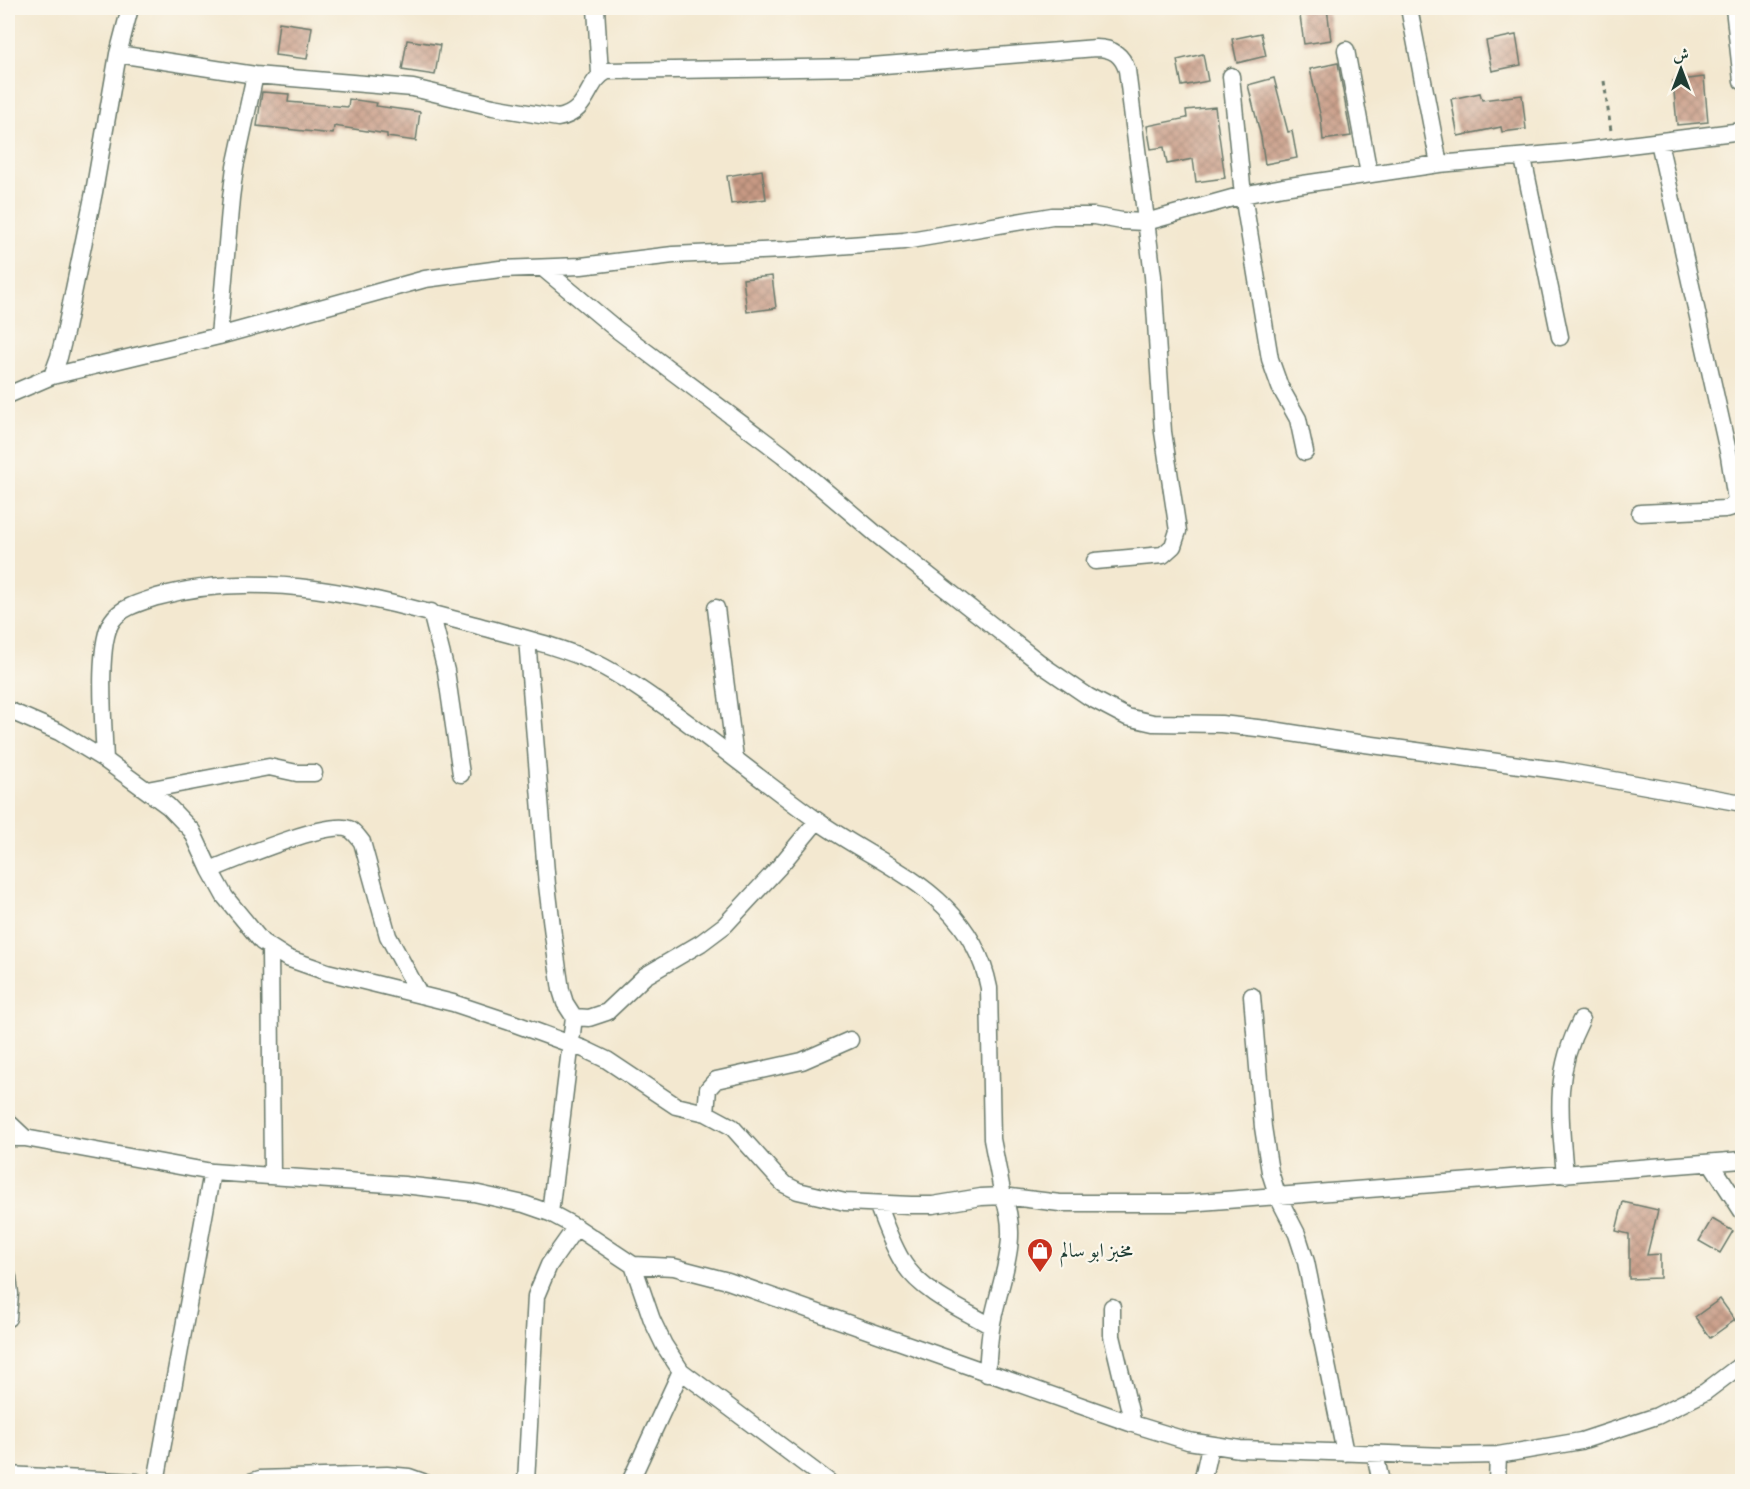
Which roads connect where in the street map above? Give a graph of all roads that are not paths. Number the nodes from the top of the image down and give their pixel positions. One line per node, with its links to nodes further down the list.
1 (130, 8): 6 (street)
2 (596, 8): 7 (street)
3 (1409, 8): 14 (street)
4 (1734, 8): 10 (street)
5 (1346, 50): 15 (street)
6 (118, 54): 8 (street); 21 (street)
7 (600, 74): 8 (street); 17 (street)
8 (255, 75): 19 (street)
9 (1231, 75): 16 (street)
10 (1743, 81)
11 (1743, 131): 12 (street)
12 (1659, 142): 13 (street); 24 (street)
13 (1523, 158): 14 (street); 20 (street)
14 (1439, 164): 15 (street)
15 (1369, 174): 16 (street)
16 (1244, 195): 17 (street); 23 (street)
17 (1146, 222): 18 (street); 25 (street)
18 (544, 268): 19 (street); 35 (street)
19 (219, 336): 21 (street)
20 (1560, 337)
21 (52, 376): 22 (street)
22 (8, 394)
23 (1305, 453)
24 (1640, 513)
25 (1095, 561)
26 (716, 608): 30 (street)
27 (431, 612): 28 (street); 31 (street); 33 (street)
28 (527, 639): 30 (street); 41 (street)
29 (8, 710): 31 (street)
30 (735, 758): 36 (street)
31 (105, 760): 34 (street)
32 (315, 773): 34 (street)
33 (461, 774)
34 (147, 790): 37 (street)
35 (1743, 803)
36 (817, 821): 41 (street); 53 (street)
37 (210, 870): 38 (street); 39 (street)
38 (270, 949): 39 (street); 51 (street)
39 (420, 995): 44 (street)
40 (1252, 996): 54 (street)
41 (574, 1017): 44 (street)
42 (1581, 1020): 52 (street)
43 (850, 1040): 45 (street)
44 (571, 1043): 45 (street); 57 (street)
45 (706, 1113): 55 (street)
46 (8, 1122): 47 (street)
47 (16, 1138): 50 (street)
48 (1743, 1160): 49 (street)
49 (1711, 1163): 52 (street); 56 (street)
50 (212, 1172): 51 (street); 74 (street)
51 (272, 1175): 57 (street)
52 (1565, 1175): 54 (street)
53 (1003, 1196): 54 (street); 55 (street); 63 (street)
54 (1278, 1197): 69 (street)
55 (877, 1204): 63 (street)
56 (1743, 1211)
57 (550, 1213): 58 (street)
58 (576, 1227): 59 (street); 77 (street)
59 (633, 1265): 65 (street); 66 (street)
60 (8, 1276): 62 (street)
61 (1112, 1307): 67 (street)
62 (8, 1318)
63 (991, 1326): 66 (street)
64 (1743, 1364): 71 (street)
65 (681, 1371): 78 (street); 79 (street)
66 (987, 1374): 67 (street)
67 (1133, 1424): 68 (street)
68 (1210, 1446): 69 (street); 80 (street)
69 (1345, 1453): 70 (street)
70 (1375, 1454): 71 (street); 81 (street)
71 (1498, 1455): 82 (street)
72 (8, 1475): 73 (street)
73 (138, 1482)
74 (156, 1482)
75 (249, 1482): 76 (street)
76 (423, 1482)
77 (526, 1482)
78 (630, 1482)
79 (829, 1482)
80 (1202, 1482)
81 (1381, 1482)
82 (1497, 1482)

